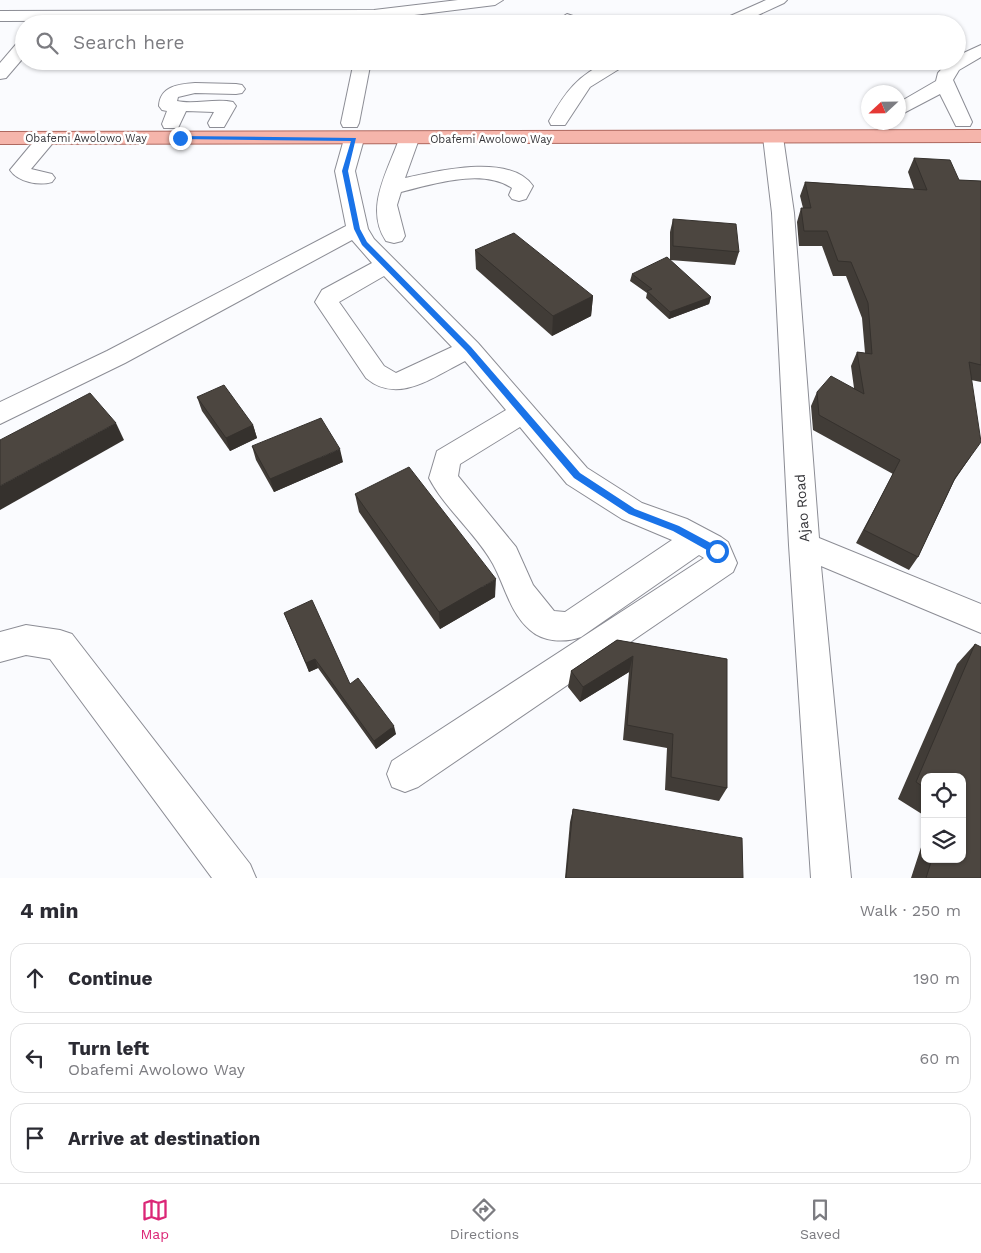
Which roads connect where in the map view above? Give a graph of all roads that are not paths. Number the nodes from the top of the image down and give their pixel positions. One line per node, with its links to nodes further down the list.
1 (496, 0): 3 (street)
2 (779, 0): 4 (street)
3 (398, 15)
4 (745, 15)
5 (0, 16): 6 (street)
6 (15, 17)
7 (981, 50): 9 (street)
8 (15, 56): 13 (street)
9 (966, 57)
10 (362, 70): 23 (street)
11 (604, 70): 18 (street)
12 (948, 70): 14 (street)
13 (0, 74)
14 (944, 84): 16 (street); 22 (street)
15 (236, 89): 17 (street)
16 (906, 106)
17 (174, 116): 19 (main road, Obafemi Awolowo Way); 23 (main road, Obafemi Awolowo Way)
18 (558, 121): 20 (main road, Obafemi Awolowo Way); 23 (main road, Obafemi Awolowo Way)
19 (0, 122)
20 (861, 122)
21 (906, 122): 22 (main road)
22 (972, 123)
23 (352, 131): 27 (main road, Obafemi Awolowo Way); 28 (main road, Obafemi Awolowo Way); 32 (street)
24 (981, 136): 25 (main road, Obafemi Awolowo Way)
25 (773, 137): 28 (main road, Obafemi Awolowo Way); 39 (street, Ajao Road)
26 (0, 138): 27 (main road, Obafemi Awolowo Way)
27 (47, 138): 29 (street)
28 (409, 139): 30 (street)
29 (45, 178)
30 (390, 188): 31 (street); 33 (street)
31 (519, 196)
32 (357, 229): 34 (street); 37 (street)
33 (394, 236)
34 (386, 265): 35 (street); 35 (street)
35 (469, 349): 36 (street)
36 (524, 412): 38 (street); 38 (street)
37 (0, 414)
38 (698, 539): 42 (street)
39 (804, 545): 40 (street); 44 (street, Ajao Road)
40 (981, 619)
41 (0, 646): 43 (street)
42 (405, 774)
43 (236, 878)
44 (831, 878)

